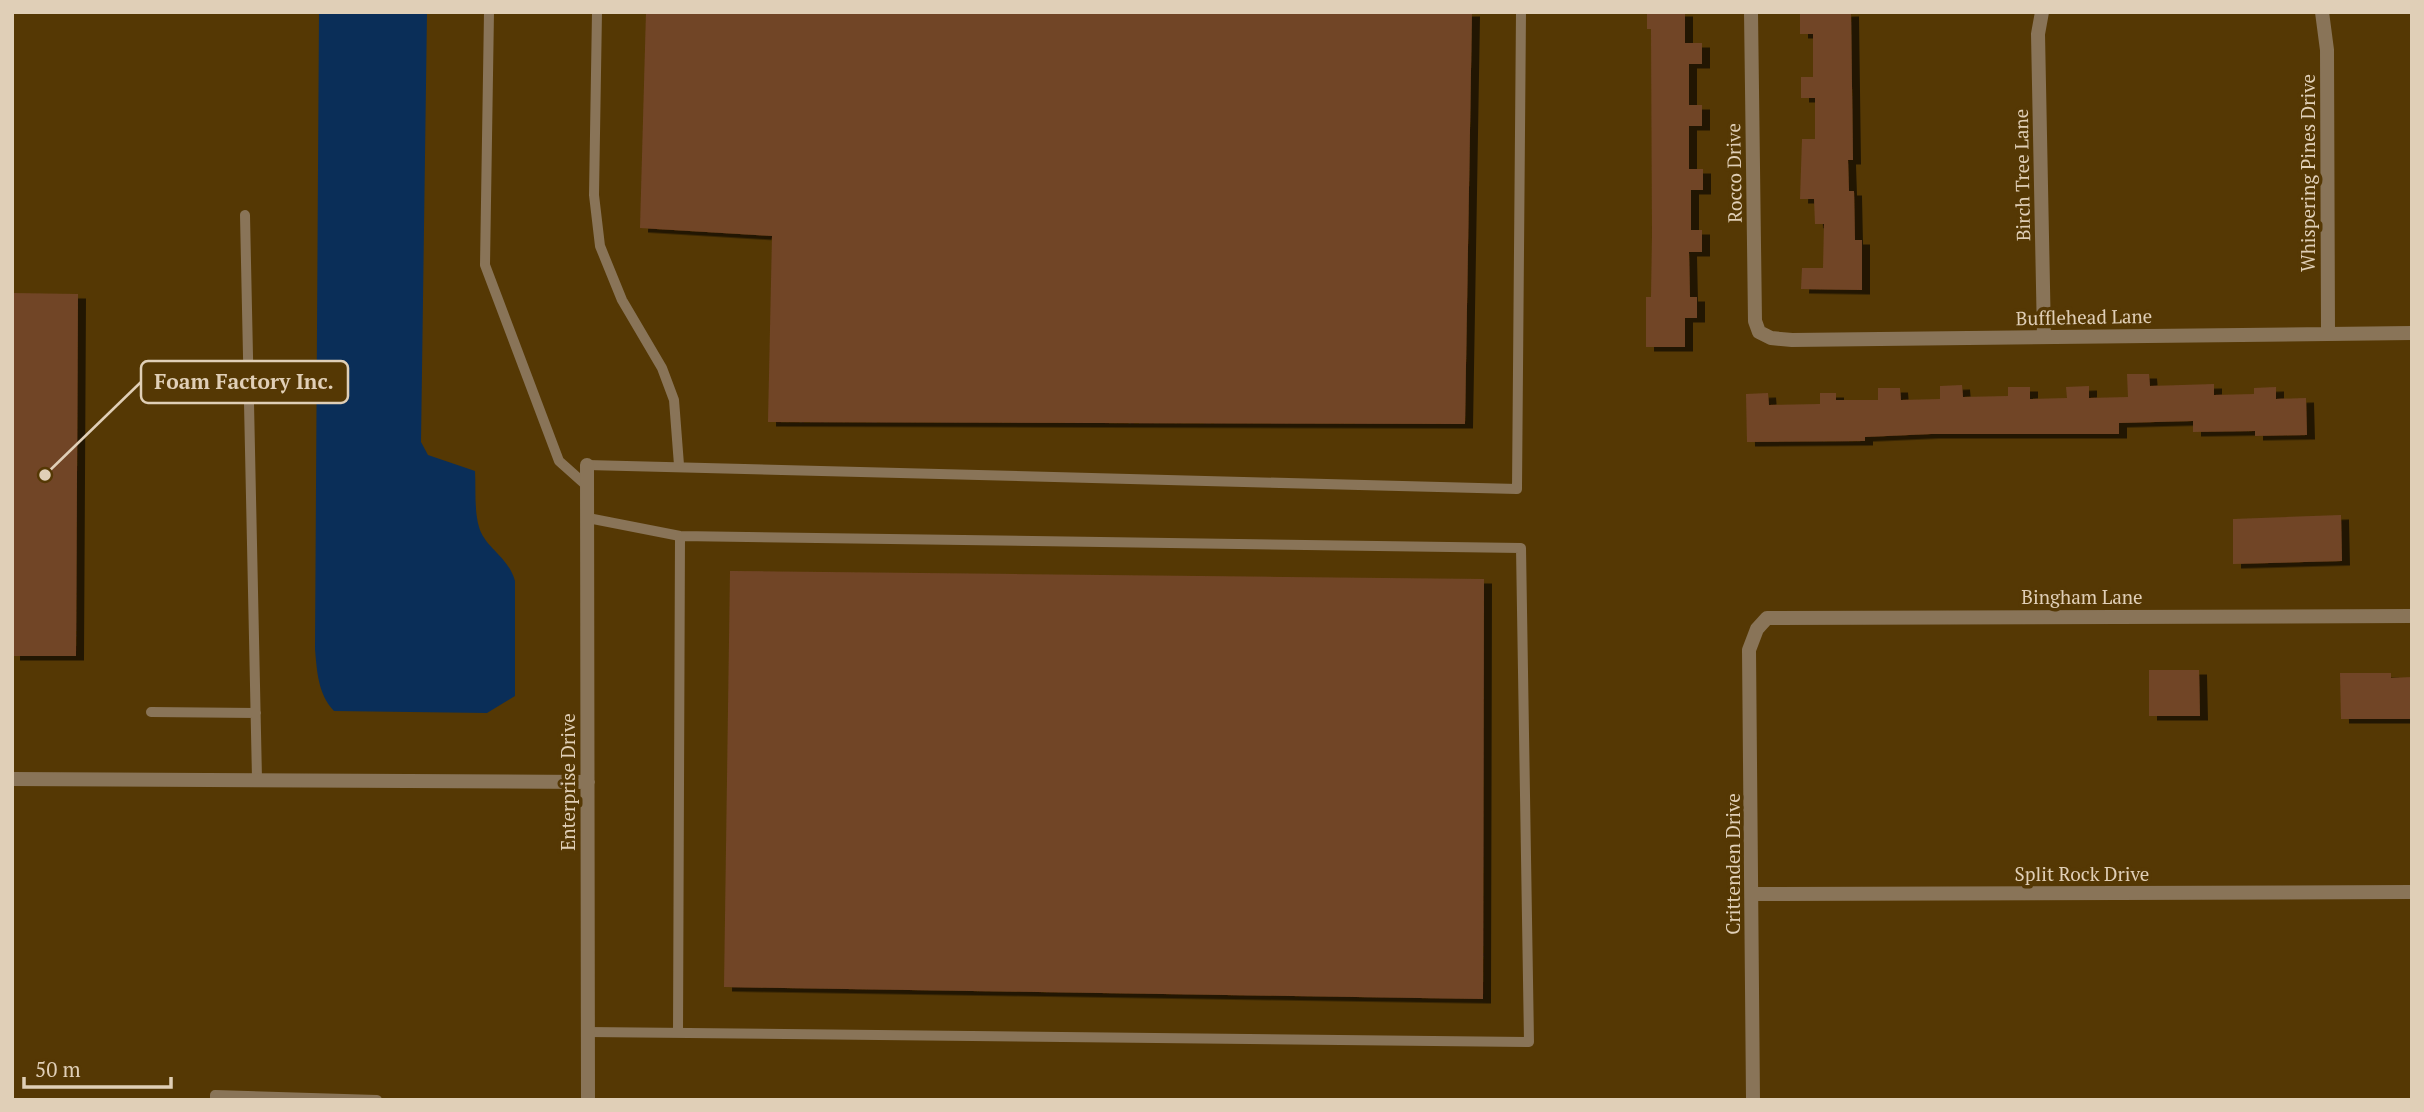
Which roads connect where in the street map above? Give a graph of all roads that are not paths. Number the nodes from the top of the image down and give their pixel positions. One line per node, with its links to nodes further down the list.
1 (489, 12): 14 (lane)
2 (597, 12): 13 (lane)
3 (1521, 12): 13 (lane)
4 (1751, 12): 8 (street, Rocco Drive)
5 (2042, 12): 11 (street, Birch Tree Lane)
6 (2322, 12): 9 (street, Whispering Pines Drive)
7 (245, 215): 20 (lane)
8 (1759, 332): 11 (street, Bufflehead Lane)
9 (2328, 333): 10 (street, Bufflehead Lane); 11 (street, Bufflehead Lane)
10 (2412, 333)
11 (2044, 337)
12 (587, 465): 13 (lane); 14 (street, Enterprise Drive)
13 (678, 465)
14 (587, 486): 15 (street, Enterprise Drive)
15 (588, 518): 16 (lane); 23 (street, Enterprise Drive)
16 (680, 536): 27 (lane); 27 (lane)
17 (2412, 616): 18 (street, Bingham Lane)
18 (1757, 629): 25 (street, Crittenden Drive)
19 (151, 712): 20 (lane)
20 (256, 713): 22 (lane)
21 (12, 779): 22 (street)
22 (257, 779): 23 (street)
23 (588, 782): 26 (street, Enterprise Drive)
24 (2412, 892): 25 (street, Split Rock Drive)
25 (1752, 894): 32 (street, Crittenden Drive)
26 (588, 1032): 27 (lane); 31 (street, Enterprise Drive)
27 (678, 1033)
28 (272, 1098): 29 (lane); 30 (lane)
29 (215, 1100)
30 (377, 1100)
31 (587, 1100)
32 (1753, 1100)

